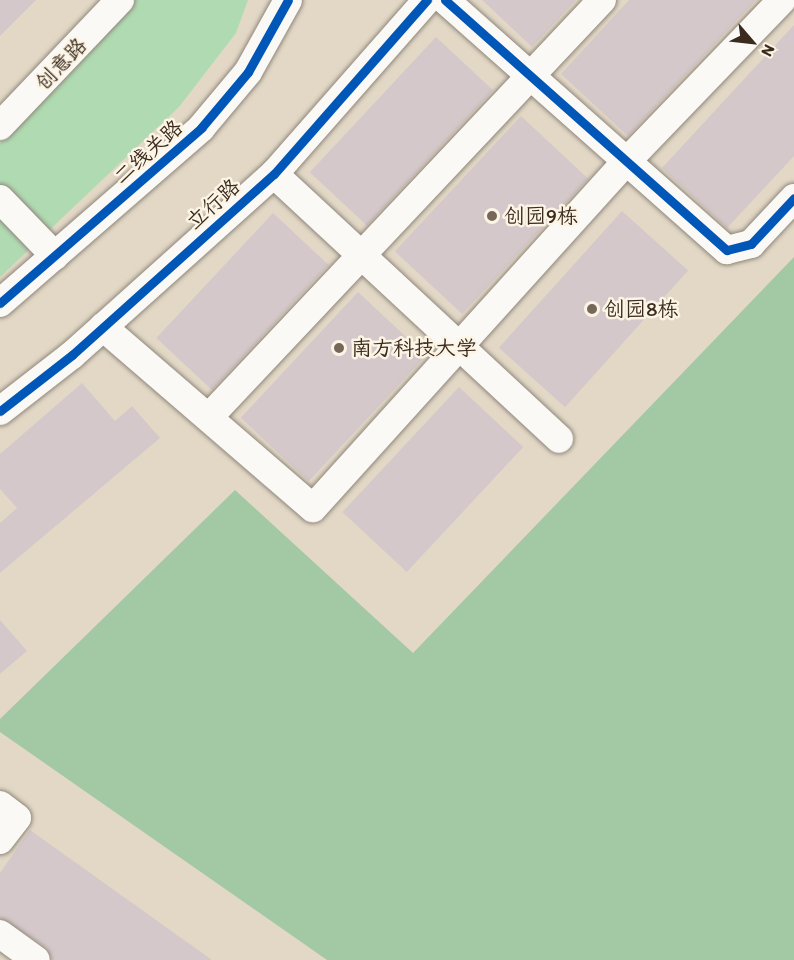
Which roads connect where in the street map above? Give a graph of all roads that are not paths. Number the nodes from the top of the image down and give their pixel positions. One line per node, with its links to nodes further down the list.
1 (120, 0): 9 (street, 创意路)
2 (288, 0): 15 (street, 二线关路)
3 (427, 0): 11 (street, 立行路)
4 (445, 0): 8 (street)
5 (602, 0): 8 (street)
6 (784, 0): 7 (street); 10 (street)
7 (794, 8)
8 (529, 75): 10 (street); 14 (street)
9 (0, 126)
10 (627, 161): 12 (street); 18 (street)
11 (274, 174): 14 (street); 17 (street, 立行路)
12 (794, 198)
13 (0, 199): 15 (street)
14 (359, 254): 18 (street); 20 (street)
15 (55, 256): 16 (street, 二线关路)
16 (0, 303)
17 (103, 327): 19 (street, 立行路); 20 (street)
18 (459, 346): 20 (street); 21 (street)
19 (0, 411)
20 (209, 417)
21 (559, 438)
22 (0, 805): 23 (street)
23 (0, 840)
24 (0, 934): 25 (street)
25 (36, 960)

